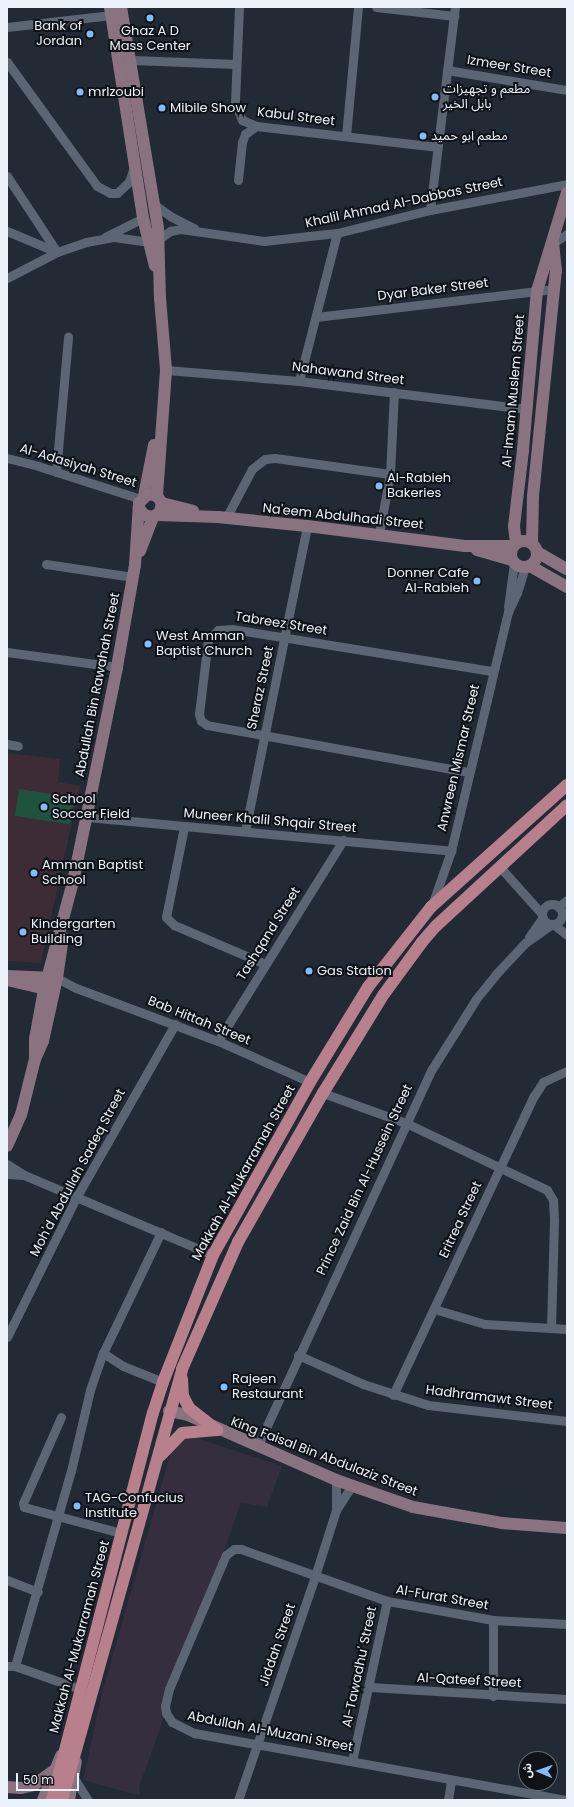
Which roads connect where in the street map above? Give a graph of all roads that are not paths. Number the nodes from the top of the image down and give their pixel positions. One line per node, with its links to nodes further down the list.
1 (121, 7): 8 (street, Abdullah Bin Rawahah Street)
2 (239, 7): 10 (street, Kabul Street)
3 (358, 7): 14 (street)
4 (376, 7): 6 (street)
5 (110, 11): 7 (street); 16 (street, Abdullah Bin Rawahah Street)
6 (454, 11): 11 (street)
7 (7, 27)
8 (132, 60): 10 (street); 21 (street, Abdullah Bin Rawahah Street)
9 (7, 62): 16 (street)
10 (236, 64): 13 (street, Kabul Street)
11 (447, 70): 12 (street, Izmeer Street); 15 (street)
12 (567, 90)
13 (256, 126): 14 (street, Kabul Street); 18 (street)
14 (346, 136): 15 (street, Kabul Street)
15 (438, 147): 22 (street)
16 (135, 162): 23 (street, Abdullah Bin Rawahah Street)
17 (7, 176): 31 (street)
18 (238, 180)
19 (567, 184): 22 (street, Khalil Ahmad Al-Dabbas Street)
20 (567, 192): 30 (street, Al-Imam Muslem Street)
21 (155, 205): 24 (street, Khalil Ahmad Al-Dabbas Street); 29 (street, Abdullah Bin Rawahah Street)
22 (430, 210): 26 (street, Khalil Ahmad Al-Dabbas Street)
23 (143, 218): 28 (street); 29 (street, Abdullah Bin Rawahah Street)
24 (199, 230): 26 (street, Khalil Ahmad Al-Dabbas Street); 29 (street, Khalil Ahmad Al-Dabbas Street)
25 (7, 231): 31 (street)
26 (337, 233): 35 (street)
27 (567, 234): 30 (street)
28 (102, 238): 29 (street); 31 (street)
29 (153, 241): 37 (street, Abdullah Bin Rawahah Street)
30 (553, 243): 33 (street, Al-Imam Muslem Street); 34 (street, Al-Imam Muslem Street)
31 (57, 252): 32 (street)
32 (7, 278)
33 (554, 289): 34 (street, Dyar Baker Street); 53 (street, Al-Imam Muslem Street)
34 (537, 291): 35 (street, Dyar Baker Street); 40 (street, Al-Imam Muslem Street)
35 (316, 317): 38 (street)
36 (68, 337): 43 (street)
37 (166, 370): 38 (street, Nahawand Street); 41 (street, Abdullah Bin Rawahah Street)
38 (299, 381): 39 (street, Nahawand Street)
39 (394, 392): 40 (street, Nahawand Street); 44 (street)
40 (527, 409): 51 (street, Al-Imam Muslem Street)
41 (161, 421): 45 (street, Abdullah Bin Rawahah Street); 46 (street, Abdullah Bin Rawahah Street)
42 (7, 458): 43 (street, Al-Adasiyah Street)
43 (56, 472): 46 (street, Al-Adasiyah Street)
44 (390, 474): 48 (street); 50 (street)
45 (159, 500): 46 (street, Na'eem Abdulhadi Street); 47 (street, Abdullah Bin Rawahah Street); 48 (street, Na'eem Abdulhadi Street)
46 (142, 501): 47 (street); 56 (street, Abdullah Bin Rawahah Street)
47 (155, 516): 48 (street, Na'eem Abdulhadi Street); 56 (street, Abdullah Bin Rawahah Street)
48 (222, 518): 49 (street, Na'eem Abdulhadi Street)
49 (307, 526): 50 (street, Na'eem Abdulhadi Street); 60 (street, Sheraz Street)
50 (379, 534): 52 (street, Na'eem Abdulhadi Street)
51 (514, 544): 52 (street, Na'eem Abdulhadi Street); 53 (street, Na'eem Abdulhadi Street); 55 (street, Al-Imam Muslem Street)
52 (465, 546): 55 (street, Na'eem Abdulhadi Street)
53 (534, 547): 55 (street); 57 (street)
54 (46, 564): 58 (street)
55 (520, 564): 59 (street, Na'eem Abdulhadi Street); 63 (street, Anwreen Mismar Street)
56 (135, 565): 58 (street, Abdullah Bin Rawahah Street)
57 (567, 569)
58 (133, 577): 62 (street, Abdullah Bin Rawahah Street)
59 (567, 587)
60 (284, 637): 63 (street, Tabreez Street); 64 (street, Sheraz Street); 64 (street, Tabreez Street)
61 (7, 652): 62 (street)
62 (117, 667): 70 (street, Abdullah Bin Rawahah Street)
63 (492, 671): 67 (street, Anwreen Mismar Street)
64 (264, 736): 67 (street, Tabreez Street); 72 (street, Sheraz Street)
65 (7, 744): 66 (street)
66 (18, 746)
67 (468, 772): 74 (street, Anwreen Mismar Street)
68 (567, 785): 80 (main road, Makkah Al-Mukarramah Street)
69 (567, 805): 75 (main road, Makkah Al-Mukarramah Street)
70 (87, 817): 71 (street, Muneer Khalil Shqair Street); 89 (street, Abdullah Bin Rawahah Street)
71 (184, 827): 72 (street, Muneer Khalil Shqair Street); 86 (street)
72 (245, 831): 73 (street, Muneer Khalil Shqair Street)
73 (343, 840): 74 (street, Muneer Khalil Shqair Street); 86 (street, Tashqand Street)
74 (451, 851): 80 (street, Anwreen Mismar Street)
75 (499, 866): 76 (street); 94 (main road, Makkah Al-Mukarramah Street)
76 (525, 892): 78 (street); 81 (street)
77 (567, 900): 79 (street)
78 (549, 905): 79 (street); 81 (street, Prince Zaid Bin Al-Hussein Street)
79 (558, 907): 82 (street)
80 (431, 908): 93 (main road, Makkah Al-Mukarramah Street)
81 (542, 916): 82 (street); 85 (street, Prince Zaid Bin Al-Hussein Street)
82 (555, 922): 83 (street); 84 (street); 85 (street, Prince Zaid Bin Al-Hussein Street)
83 (567, 928)
84 (567, 935)
85 (525, 943): 95 (street, Prince Zaid Bin Al-Hussein Street)
86 (265, 964): 91 (street, Tashqand Street)
87 (7, 976): 89 (street)
88 (7, 980): 89 (street)
89 (50, 984): 90 (street, Bab Hittah Street); 96 (street, Abdullah Bin Rawahah Street)
90 (175, 1024): 91 (street, Bab Hittah Street); 101 (street, Moh'd Abdullah Sadeq Street)
91 (218, 1042): 93 (street, Bab Hittah Street)
92 (567, 1071): 98 (street, Eritrea Street)
93 (310, 1082): 103 (main road, Makkah Al-Mukarramah Street)
94 (323, 1094): 95 (street); 110 (main road, Makkah Al-Mukarramah Street)
95 (406, 1124): 98 (street); 109 (street, Prince Zaid Bin Al-Hussein Street)
96 (8, 1142)
97 (7, 1164): 100 (street)
98 (499, 1168): 104 (street, Eritrea Street); 105 (street)
99 (7, 1174): 100 (street)
100 (24, 1175): 101 (street)
101 (77, 1196): 102 (street); 107 (street, Moh'd Abdullah Sadeq Street)
102 (161, 1232): 103 (street); 108 (street)
103 (213, 1255): 111 (main road, Makkah Al-Mukarramah Street)
104 (434, 1309): 105 (street); 112 (street, Eritrea Street)
105 (551, 1328): 106 (street)
106 (567, 1329)
107 (7, 1337)
108 (103, 1352): 111 (street); 123 (street)
109 (298, 1355): 112 (street, Hadhramawt Street); 118 (street, Prince Zaid Bin Al-Hussein Street)
110 (182, 1369): 113 (main road, Makkah Al-Mukarramah Street); 117 (main road)
111 (163, 1382): 114 (main road, Makkah Al-Mukarramah Street)
112 (393, 1395): 116 (street, Hadhramawt Street)
113 (169, 1411): 114 (main road); 117 (street, King Faisal Bin Abdulaziz Street); 119 (main road, Makkah Al-Mukarramah Street)
114 (153, 1413): 125 (main road, Makkah Al-Mukarramah Street)
115 (61, 1417): 123 (street)
116 (567, 1421)
117 (217, 1430): 118 (street, King Faisal Bin Abdulaziz Street); 119 (main road)
118 (258, 1445): 120 (street, King Faisal Bin Abdulaziz Street)
119 (158, 1458): 138 (main road, Makkah Al-Mukarramah Street)
120 (336, 1480): 121 (street, King Faisal Bin Abdulaziz Street); 122 (street, Jiddah Street)
121 (352, 1485): 122 (street, Jiddah Street); 124 (street, King Faisal Bin Abdulaziz Street)
122 (336, 1510): 126 (street, Jiddah Street)
123 (58, 1516): 125 (street); 128 (street)
124 (567, 1528)
125 (121, 1533): 134 (main road, Makkah Al-Mukarramah Street)
126 (315, 1576): 129 (street, Al-Furat Street); 137 (street, Jiddah Street); 137 (street, Abdullah Al-Muzani Street)
127 (7, 1580): 128 (street)
128 (38, 1592): 132 (street)
129 (387, 1601): 130 (street, Al-Furat Street); 133 (street, Al-Tawadhu' Street)
130 (493, 1620): 131 (street, Al-Furat Street); 135 (street)
131 (567, 1624)
132 (11, 1666): 134 (street)
133 (370, 1687): 135 (street, Al-Qateef Street); 139 (street, Al-Tawadhu' Street)
134 (80, 1689): 138 (main road, Makkah Al-Mukarramah Street)
135 (493, 1696): 136 (street, Al-Qateef Street)
136 (567, 1699)
137 (259, 1744): 139 (street, Abdullah Al-Muzani Street); 144 (street, Jiddah Street)
138 (71, 1748): 140 (street, Makkah Al-Mukarramah Street); 141 (street, Makkah Al-Mukarramah Street); 146 (main road, Makkah Al-Mukarramah Street); 147 (main road, Makkah Al-Mukarramah Street)
139 (352, 1761): 142 (street, Abdullah Al-Muzani Street)
140 (54, 1771): 143 (street); 145 (street, Makkah Al-Mukarramah Street)
141 (74, 1778): 148 (street, Makkah Al-Mukarramah Street); 149 (street)
142 (451, 1780): 152 (street); 153 (street, Abdullah Al-Muzani Street)
143 (7, 1787)
144 (243, 1787): 150 (street, Jiddah Street); 151 (street, Jiddah Street)
145 (43, 1800)
146 (52, 1800)
147 (62, 1800)
148 (69, 1800)
149 (88, 1800)
150 (238, 1800)
151 (243, 1800)
152 (448, 1800)
153 (567, 1800)

